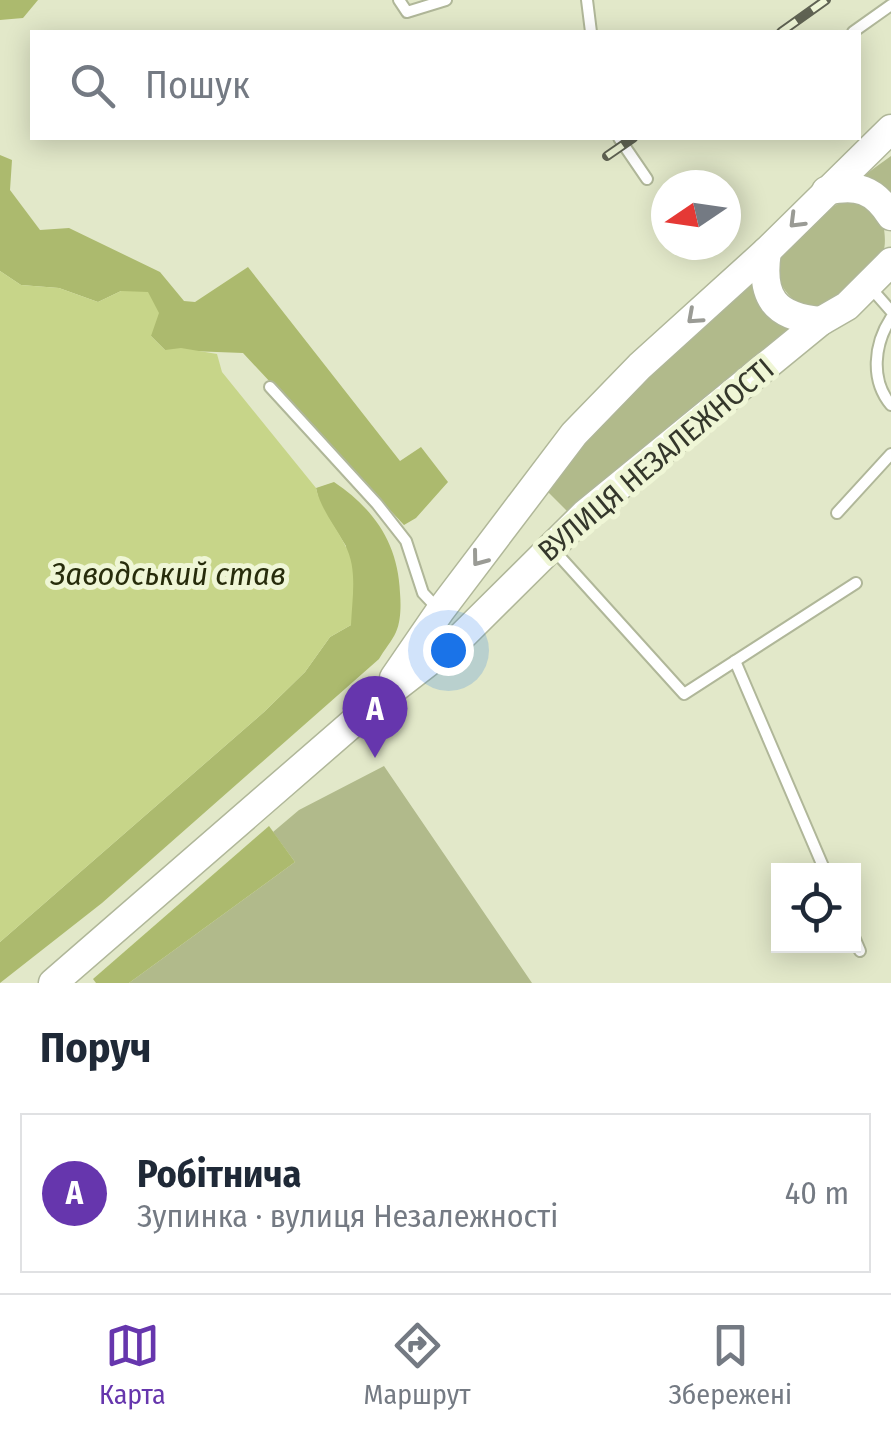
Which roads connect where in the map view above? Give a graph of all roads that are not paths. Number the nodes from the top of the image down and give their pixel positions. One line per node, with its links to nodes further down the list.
1 (398, 0): 2 (lane)
2 (446, 0)
3 (587, 0): 5 (lane)
4 (891, 5): 6 (lane)
5 (591, 30)
6 (856, 30)
7 (891, 129): 11 (main road)
8 (621, 140): 10 (lane)
9 (891, 144): 11 (main road)
10 (647, 179)
11 (826, 191): 12 (main road); 13 (main road, ВУЛИЦЯ НЕЗАЛЕЖНОСТІ, one-way to 13)
12 (891, 216)
13 (766, 251): 17 (main road); 24 (main road, ВУЛИЦЯ НЕЗАЛЕЖНОСТІ, one-way to 24)
14 (891, 262): 15 (main road, ВУЛИЦЯ НЕЗАЛЕЖНОСТІ)
15 (870, 286): 16 (lane); 17 (main road, ВУЛИЦЯ НЕЗАЛЕЖНОСТІ)
16 (891, 314): 19 (lane)
17 (821, 322): 22 (main road, ВУЛИЦЯ НЕЗАЛЕЖНОСТІ)
18 (270, 387): 24 (lane)
19 (891, 406)
20 (891, 454): 21 (lane)
21 (837, 512)
22 (552, 547): 25 (lane); 26 (main road, ВУЛИЦЯ НЕЗАЛЕЖНОСТІ)
23 (856, 583): 25 (lane)
24 (440, 611): 26 (main road, ВУЛИЦЯ НЕЗАЛЕЖНОСТІ)
25 (735, 661): 27 (lane)
26 (378, 701): 28 (main road, ВУЛИЦЯ НЕЗАЛЕЖНОСТІ)
27 (822, 863)
28 (53, 983)

